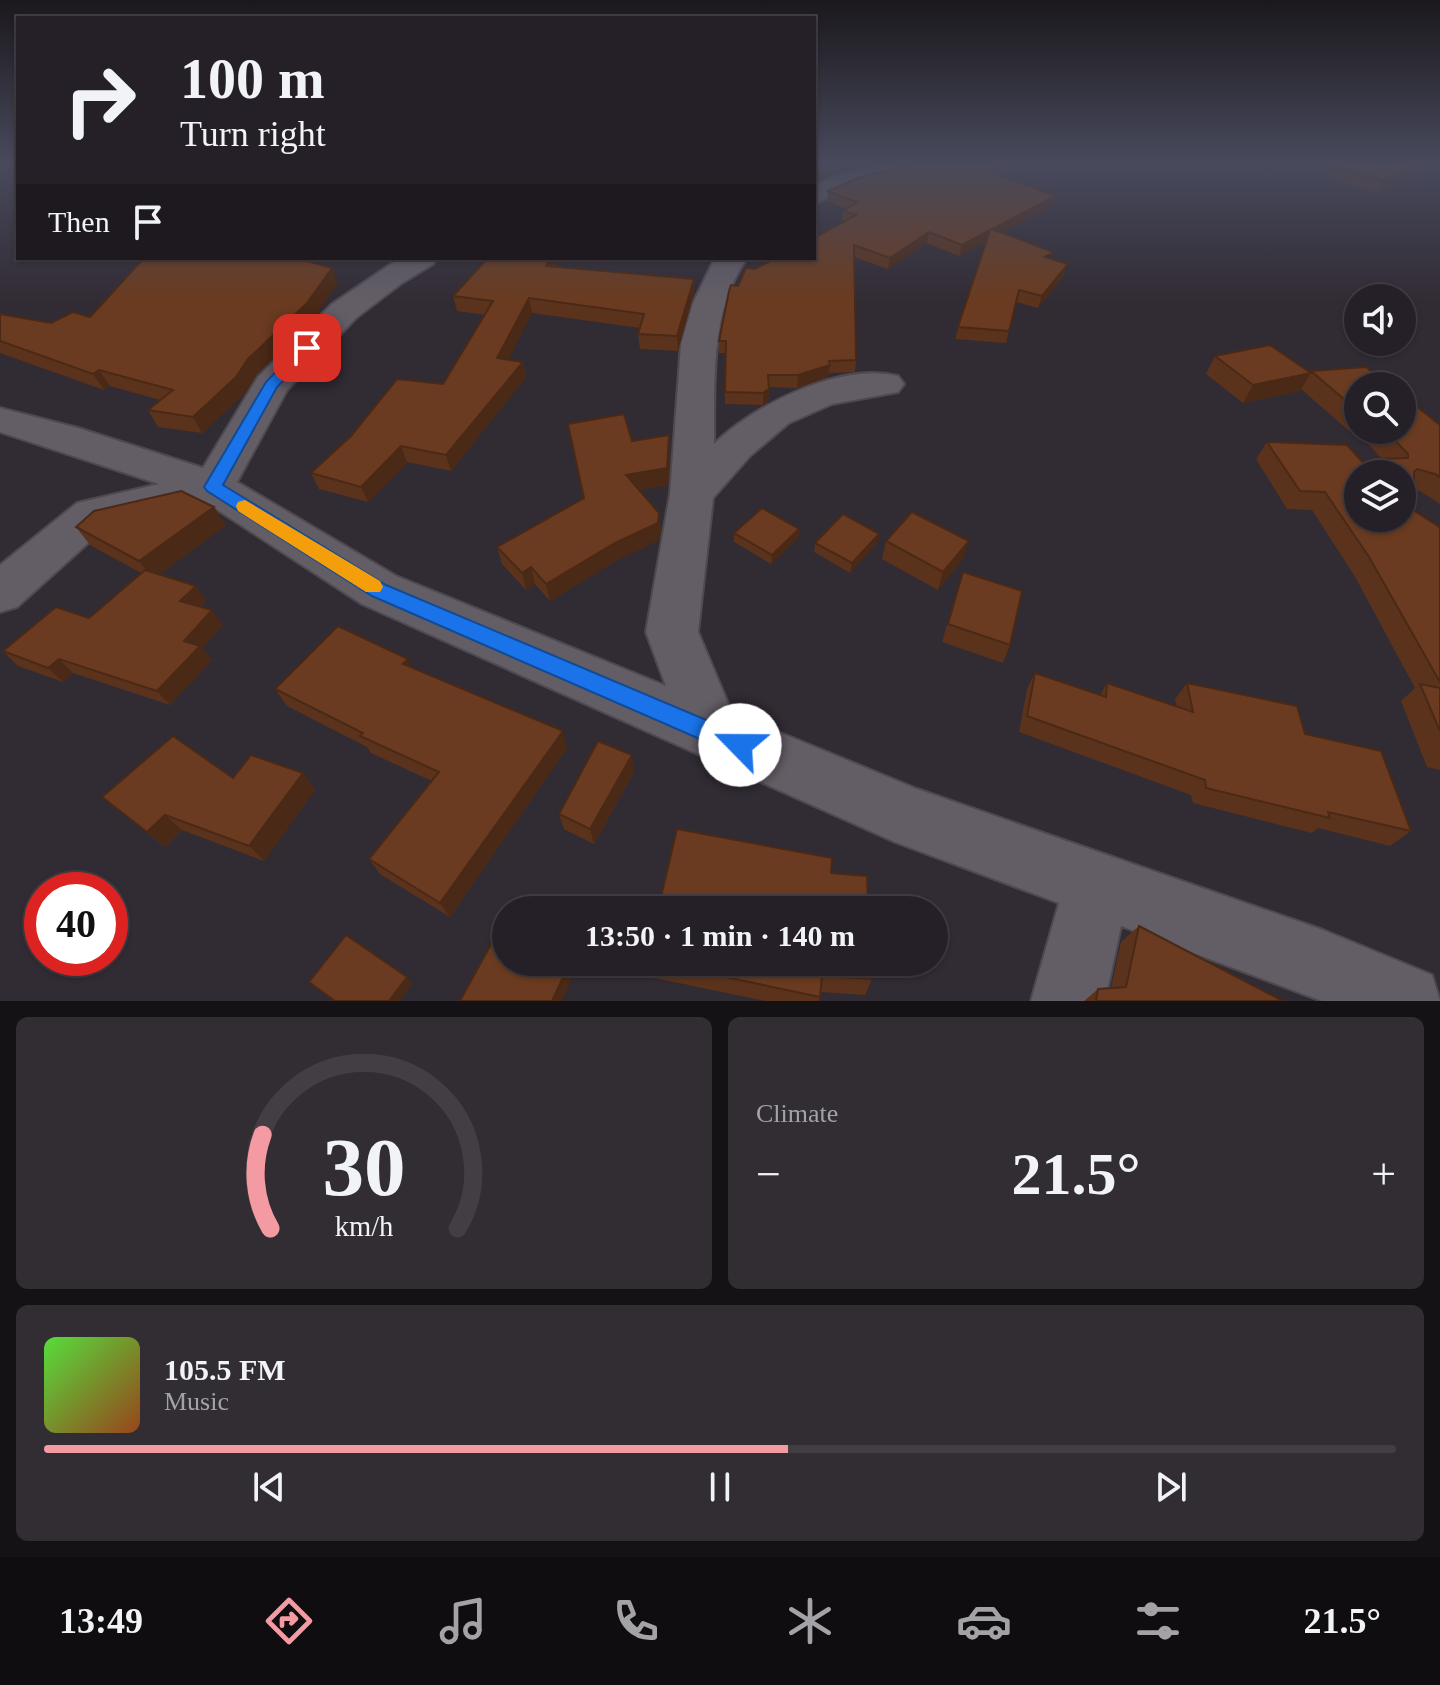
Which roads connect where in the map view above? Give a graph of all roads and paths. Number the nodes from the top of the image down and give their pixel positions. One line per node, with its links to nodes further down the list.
1 (419, 260): 5 (street)
2 (730, 260): 6 (street)
3 (885, 384): 6 (street)
4 (0, 420): 5 (street)
5 (213, 487): 7 (street); 8 (street)
6 (692, 494): 8 (street)
7 (0, 593)
8 (711, 733): 9 (street)
9 (1097, 884): 10 (street); 11 (street)
10 (1068, 1001)
11 (1406, 1001)

